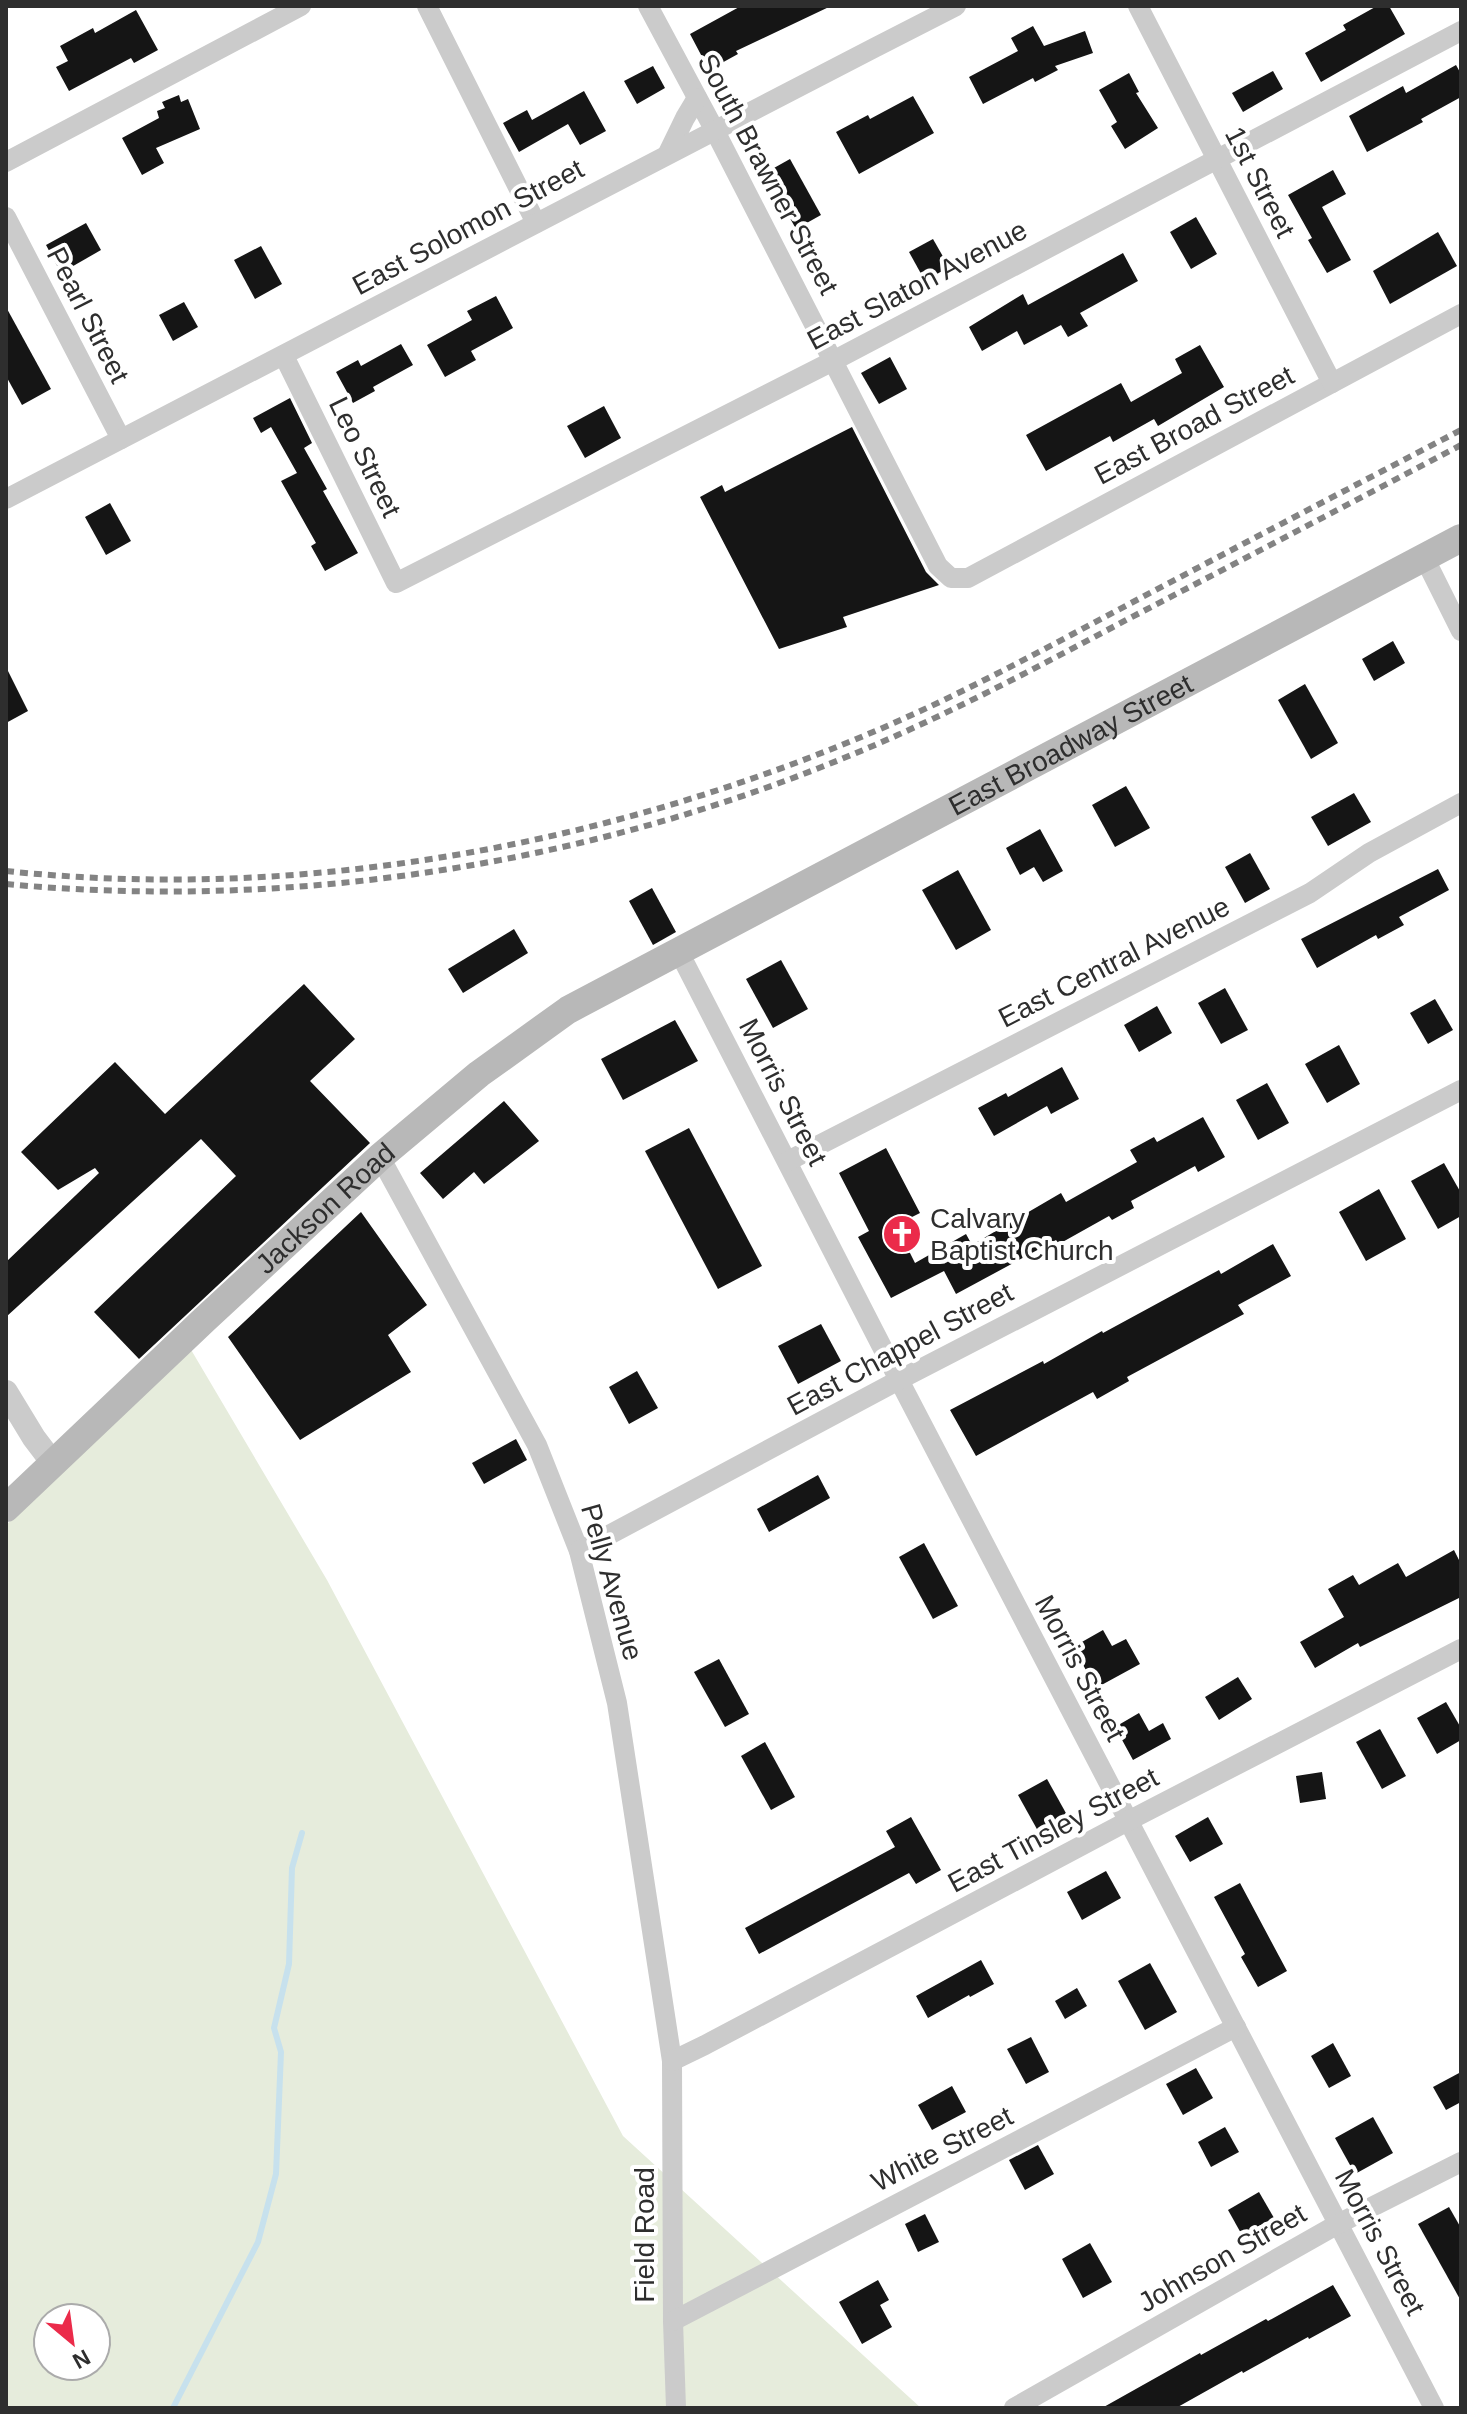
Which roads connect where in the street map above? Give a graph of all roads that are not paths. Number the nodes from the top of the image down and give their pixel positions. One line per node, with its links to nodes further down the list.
1 (301, 6): 11 (street)
2 (427, 6): 13 (street)
3 (648, 6): 7 (street, South Brawner Street)
4 (956, 6): 8 (street, East Solomon Street)
5 (1138, 6): 10 (street, 1st Street)
6 (1461, 31): 10 (street, East Slaton Avenue)
7 (697, 98): 8 (street, South Brawner Street); 9 (street)
8 (714, 129): 9 (street, East Solomon Street); 16 (street, South Brawner Street)
9 (668, 153): 13 (street, East Solomon Street)
10 (1218, 159): 16 (street, East Slaton Avenue); 17 (street, 1st Street)
11 (6, 162)
12 (6, 217): 18 (street, Pearl Street)
13 (536, 223): 15 (street, East Solomon Street)
14 (1461, 314): 17 (street, East Broad Street)
15 (284, 356): 18 (street, East Solomon Street); 23 (street, Leo Street)
16 (833, 361): 22 (street, South Brawner Street); 23 (street, East Slaton Avenue)
17 (1332, 383): 22 (street, East Broad Street)
18 (121, 439): 19 (street, East Solomon Street)
19 (6, 499)
20 (1461, 538): 21 (main road, East Broadway Street)
21 (1424, 557): 24 (street); 26 (main road, East Broadway Street)
22 (951, 578)
23 (396, 583)
24 (1461, 631)
25 (1461, 803): 29 (street, East Central Avenue)
26 (679, 952): 28 (main road, Jackson Road); 29 (street, Morris Street)
27 (1461, 1090): 30 (street, East Chappel Street)
28 (380, 1157): 32 (main road, Jackson Road); 34 (street, Pelly Avenue)
29 (788, 1161): 30 (street, Morris Street)
30 (899, 1380): 34 (street, East Chappel Street); 36 (street, Morris Street)
31 (6, 1392): 32 (street)
32 (53, 1463): 33 (main road, Jackson Road)
33 (6, 1508)
34 (579, 1551): 38 (street, Pelly Avenue)
35 (1461, 1649): 36 (street, East Tinsley Street)
36 (1128, 1821): 37 (street, Morris Street); 38 (street, East Tinsley Street)
37 (1236, 2027): 40 (street, Morris Street); 41 (street, White Street)
38 (672, 2061): 41 (street, Field Road)
39 (1461, 2162): 40 (street, Johnson Street)
40 (1338, 2224): 43 (street, Johnson Street); 44 (street, Morris Street)
41 (673, 2321): 42 (street, Field Road)
42 (676, 2408)
43 (1014, 2408)
44 (1434, 2408)

